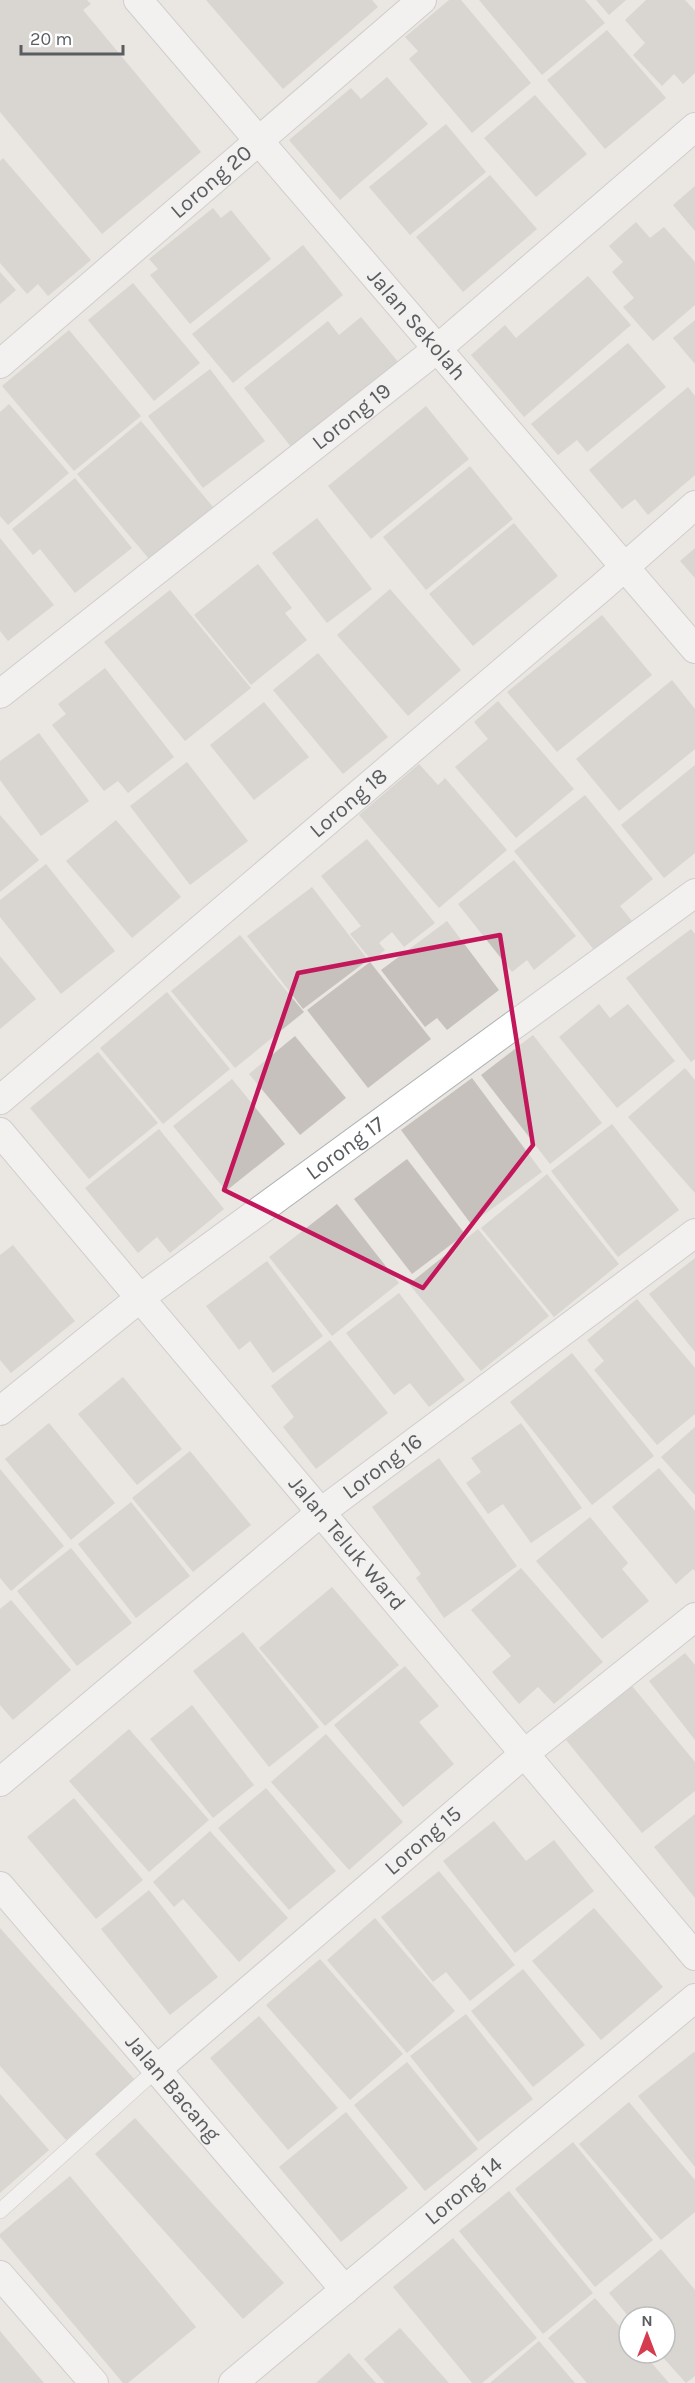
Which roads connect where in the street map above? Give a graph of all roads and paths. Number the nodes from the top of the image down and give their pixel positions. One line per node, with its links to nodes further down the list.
1 (138, 0): 4 (street, Jalan Sekolah)
2 (422, 0): 4 (street, Lorong 20)
3 (695, 127): 5 (street, Lorong 19)
4 (260, 142): 5 (street, Jalan Sekolah); 6 (street, Lorong 20)
5 (437, 349): 8 (street, Jalan Sekolah); 10 (street, Lorong 19)
6 (0, 364)
7 (695, 505): 8 (street, Lorong 18)
8 (624, 567): 9 (street, Jalan Sekolah); 12 (street, Lorong 18)
9 (695, 650)
10 (0, 694)
11 (695, 893): 15 (street, Lorong 17)
12 (0, 1100)
13 (0, 1132): 15 (street, Jalan Teluk Ward)
14 (695, 1233): 17 (street, Lorong 16)
15 (140, 1298): 16 (street, Lorong 17); 17 (street, Jalan Teluk Ward)
16 (0, 1411)
17 (321, 1512): 19 (street, Jalan Teluk Ward); 20 (street, Lorong 16)
18 (695, 1617): 19 (street, Lorong 15)
19 (524, 1754): 22 (street, Jalan Teluk Ward); 24 (street, Lorong 15)
20 (0, 1782)
21 (0, 1886): 24 (street, Jalan Bacang)
22 (695, 1956)
23 (695, 1998): 27 (street, Lorong 14)
24 (156, 2070): 25 (lane); 27 (street, Jalan Bacang)
25 (0, 2211)
26 (0, 2275): 28 (street)
27 (345, 2290): 29 (street, Lorong 14)
28 (94, 2383)
29 (233, 2383)

